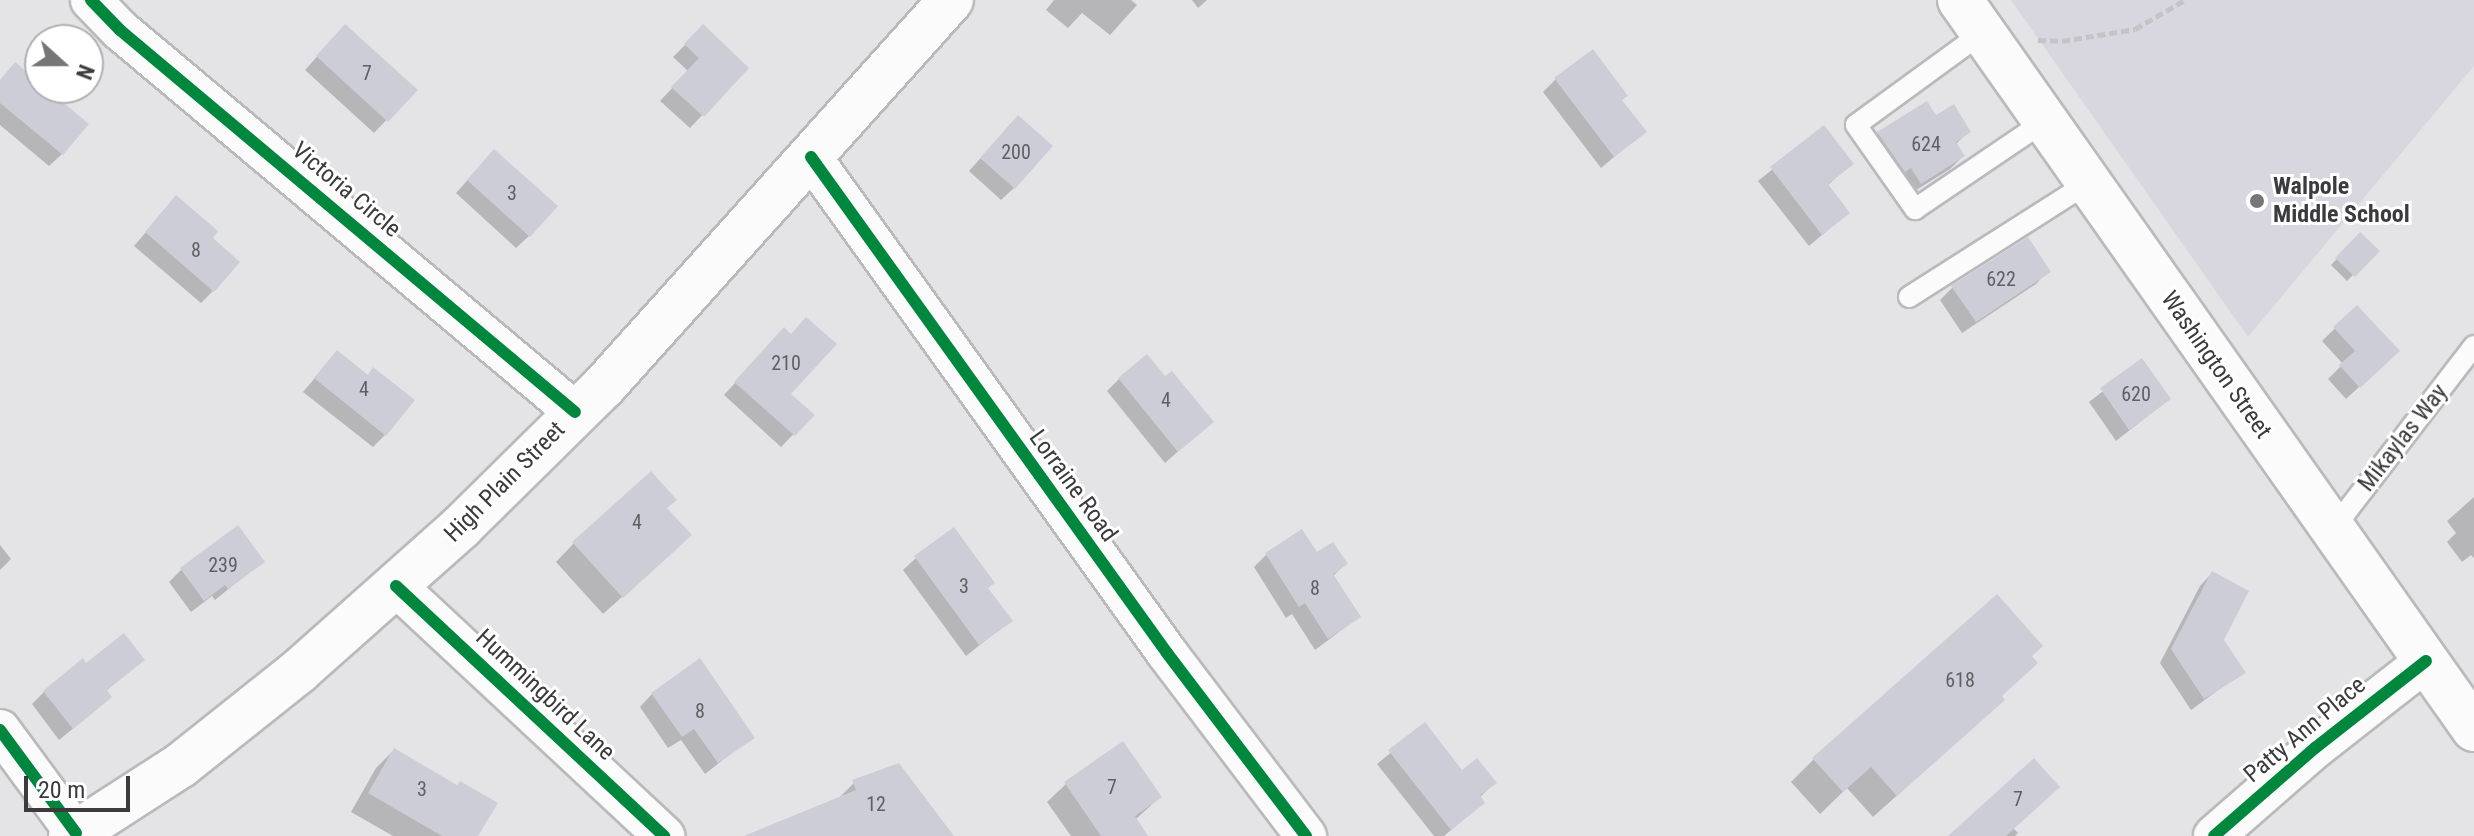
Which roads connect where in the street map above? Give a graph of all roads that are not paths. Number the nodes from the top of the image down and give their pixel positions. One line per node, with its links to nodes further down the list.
1 (91, 0): 9 (street, Victoria Circle)
2 (951, 0): 5 (main road, High Plain Street)
3 (1970, 10): 4 (main road, Washington Street); 4 (lane)
4 (2045, 121): 6 (main road, Washington Street)
5 (811, 157): 9 (main road, High Plain Street); 17 (street, Lorraine Road)
6 (2088, 183): 7 (lane); 10 (main road, Washington Street)
7 (1909, 297)
8 (2474, 346): 10 (lane, Mikaylas Way)
9 (575, 412): 11 (main road, High Plain Street)
10 (2333, 529): 12 (main road, Washington Street)
11 (396, 586): 15 (main road, High Plain Street); 16 (street, Hummingbird Lane)
12 (2426, 661): 13 (main road, Washington Street); 18 (street, Patty Ann Place)
13 (2474, 729)
14 (0, 730): 15 (street)
15 (73, 834)
16 (664, 836)
17 (1306, 836)
18 (2214, 836)

